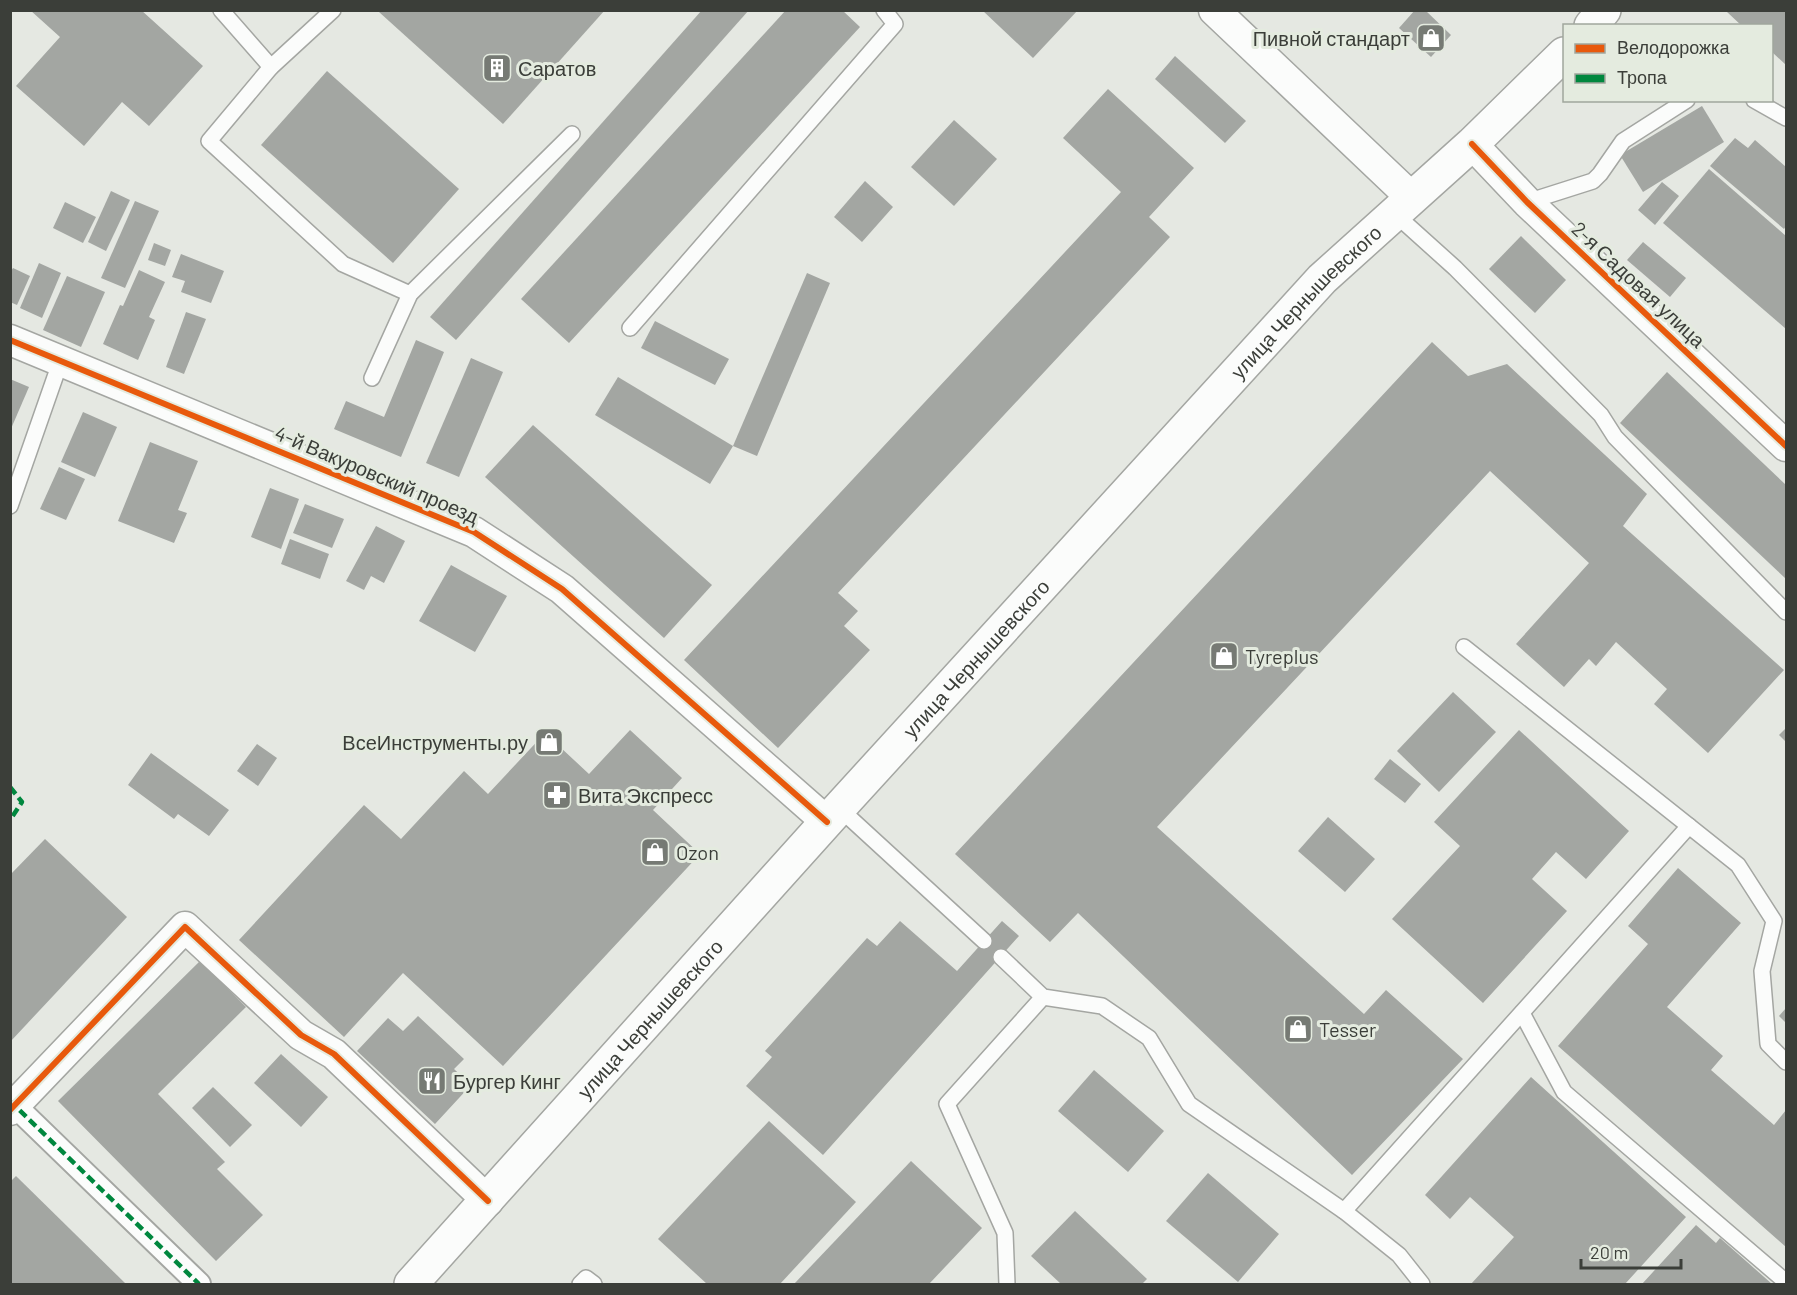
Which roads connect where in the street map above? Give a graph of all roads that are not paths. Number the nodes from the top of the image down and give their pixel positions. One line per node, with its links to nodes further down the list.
1 (221, 10): 8 (lane)
2 (333, 10): 8 (lane)
3 (884, 10): 17 (lane)
4 (1214, 10): 15 (street)
5 (1604, 10): 6 (main road)
6 (1593, 24)
7 (1563, 55): 13 (main road, улица Чернышевского)
8 (271, 67): 16 (lane)
9 (1684, 102): 14 (lane)
10 (1758, 102): 11 (lane)
11 (1786, 118)
12 (572, 134): 16 (lane)
13 (1472, 144): 14 (street, 2-я Садовая улица); 15 (main road, улица Чернышевского)
14 (1527, 202): 21 (street, 2-я Садовая улица)
15 (1404, 206): 23 (lane); 25 (main road, улица Чернышевского)
16 (410, 294): 20 (lane)
17 (630, 328)
18 (10, 340): 19 (street, 4-й Вакуровский проезд)
19 (61, 360): 22 (lane); 25 (street, 4-й Вакуровский проезд)
20 (372, 378)
21 (1786, 446)
22 (10, 506)
23 (1786, 612)
24 (1464, 647): 26 (lane)
25 (833, 815): 27 (lane); 33 (main road, улица Чернышевского)
26 (1689, 826): 30 (lane); 31 (lane)
27 (984, 941)
28 (1001, 957): 29 (lane)
29 (1043, 997): 34 (lane); 40 (lane)
30 (1522, 1013): 34 (lane); 35 (lane)
31 (1786, 1062)
32 (12, 1106): 33 (street); 36 (street)
33 (488, 1201): 37 (main road, улица Чернышевского)
34 (1344, 1211): 41 (lane)
35 (1786, 1282)
36 (199, 1284)
37 (412, 1284)
38 (580, 1284): 39 (lane)
39 (594, 1284)
40 (1007, 1284)
41 (1422, 1284)

